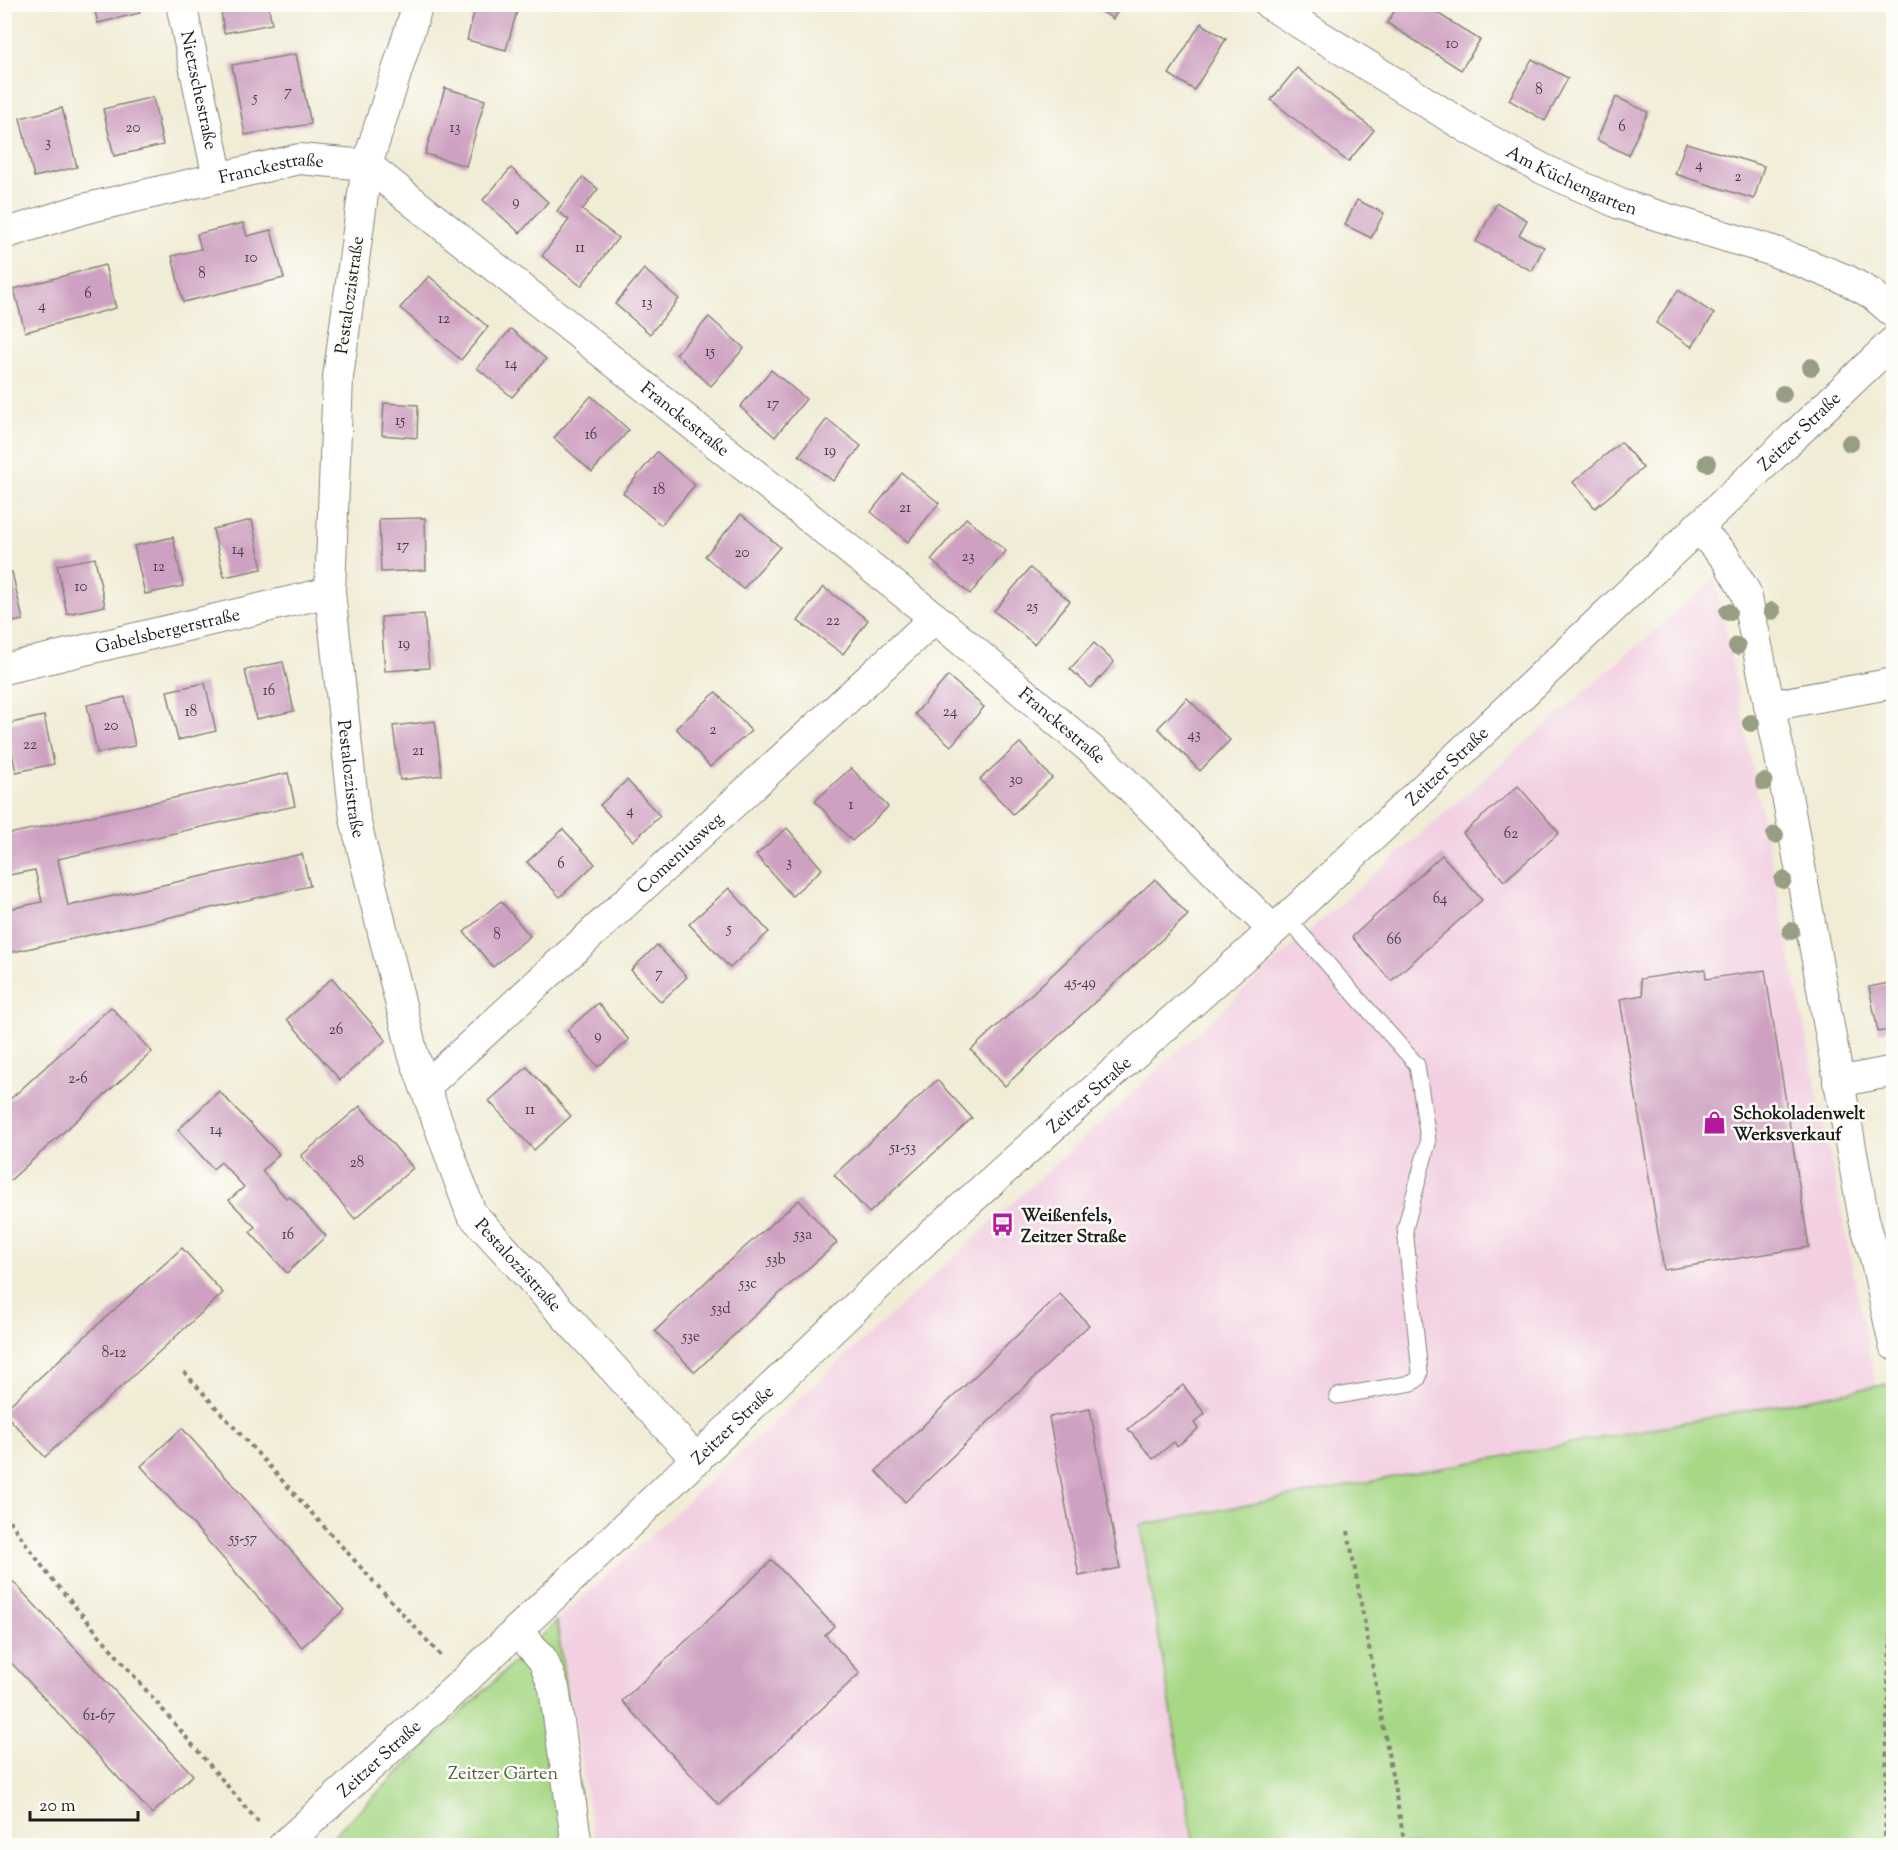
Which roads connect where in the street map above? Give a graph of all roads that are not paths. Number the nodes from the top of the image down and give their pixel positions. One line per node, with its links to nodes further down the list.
1 (181, 4): 5 (street, Nietzschestraße)
2 (418, 4): 4 (street, Pestalozzistraße)
3 (1269, 4): 7 (street, Am Küchengarten)
4 (367, 165): 5 (street, Franckestraße); 10 (street, Pestalozzistraße); 11 (street, Franckestraße)
5 (218, 178): 6 (street, Franckestraße)
6 (4, 234)
7 (1893, 313)
8 (1893, 341): 9 (street, Zeitzer Straße)
9 (1697, 527): 14 (street); 15 (street, Zeitzer Straße)
10 (330, 592): 12 (street, Gabelsbergerstraße); 18 (street, Pestalozzistraße)
11 (935, 618): 15 (street, Franckestraße); 18 (street, Comeniusweg)
12 (4, 669)
13 (1893, 683): 14 (street)
14 (1769, 706): 17 (street)
15 (1280, 924): 20 (lane); 21 (street, Zeitzer Straße)
16 (1893, 1071): 17 (street)
17 (1838, 1082): 19 (street)
18 (425, 1087): 21 (street, Pestalozzistraße)
19 (1893, 1345)
20 (1337, 1396)
21 (697, 1460): 22 (street, Zeitzer Straße)
22 (517, 1630): 23 (street, Zeitzer Straße); 24 (street)
23 (273, 1837)
24 (577, 1845)

